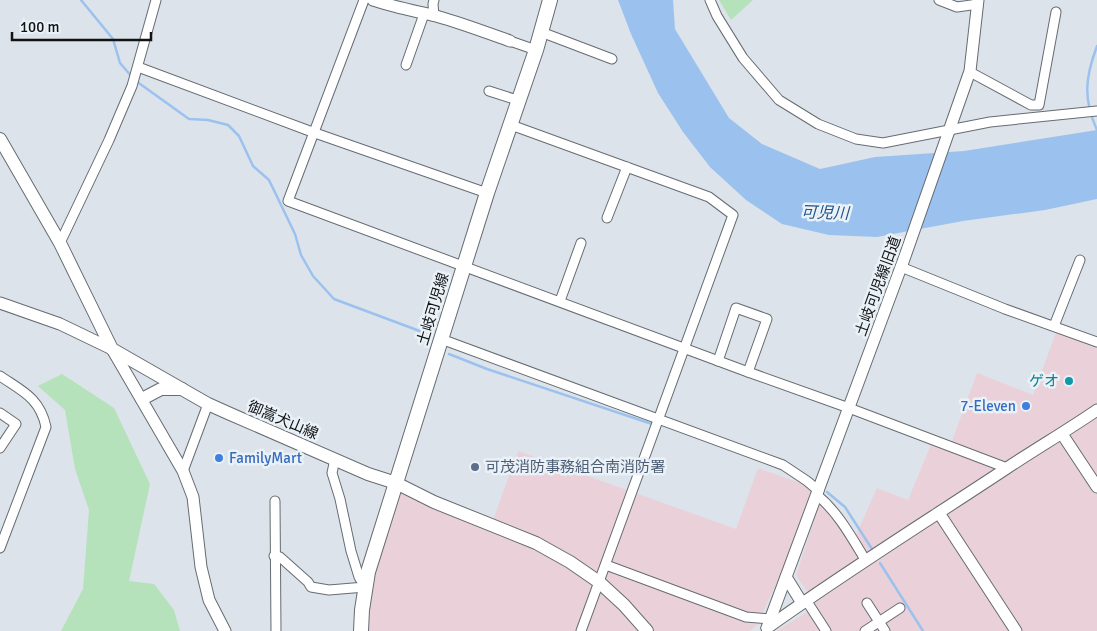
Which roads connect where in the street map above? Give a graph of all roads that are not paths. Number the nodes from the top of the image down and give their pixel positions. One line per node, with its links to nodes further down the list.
1 (156, 0): 16 (street)
2 (364, 0): 23 (street)
3 (373, 0): 10 (street)
4 (434, 0): 10 (street)
5 (550, 0): 11 (main road, 土岐可児線)
6 (710, 0): 22 (street)
7 (939, 0): 8 (street)
8 (978, 2): 17 (street, 土岐可児線旧道)
9 (1056, 12): 17 (street)
10 (429, 15): 12 (street); 15 (street)
11 (541, 32): 13 (main road, 土岐可児線); 14 (street)
12 (510, 41): 13 (street)
13 (536, 50): 19 (main road, 土岐可児線)
14 (612, 59)
15 (406, 65)
16 (138, 66): 23 (street); 28 (street)
17 (970, 72): 22 (street, 土岐可児線旧道)
18 (489, 92): 19 (street)
19 (520, 101): 21 (main road, 土岐可児線)
20 (1097, 111): 22 (street)
21 (511, 125): 25 (street); 26 (main road, 土岐可児線)
22 (950, 130): 31 (street, 土岐可児線旧道)
23 (315, 134): 26 (street); 32 (street)
24 (0, 139): 28 (main road)
25 (626, 167): 27 (street); 39 (street)
26 (487, 193): 32 (main road, 土岐可児線)
27 (607, 218)
28 (60, 243): 38 (main road)
29 (581, 243): 33 (street)
30 (1080, 260): 35 (street)
31 (902, 263): 35 (street); 46 (street, 土岐可児線旧道)
32 (463, 267): 33 (street); 36 (main road, 土岐可児線)
33 (560, 301): 39 (street)
34 (0, 303): 38 (street)
35 (1054, 326): 37 (street)
36 (441, 339): 49 (street); 55 (main road, 土岐可児線)
37 (1097, 342)
38 (112, 349): 43 (main road, 御嵩犬山線); 44 (street)
39 (685, 349): 40 (street); 49 (street)
40 (718, 361): 41 (street); 41 (street)
41 (748, 372): 46 (street)
42 (0, 376): 60 (street)
43 (182, 389): 44 (main road); 45 (main road, 御嵩犬山線)
44 (142, 399): 54 (street)
45 (208, 404): 52 (main road, 御嵩犬山線); 54 (street)
46 (849, 408): 53 (street); 57 (street, 土岐可児線旧道)
47 (1097, 410): 50 (street)
48 (0, 413): 51 (street)
49 (659, 420): 57 (street); 63 (street)
50 (1062, 434): 53 (street); 56 (street)
51 (0, 448)
52 (335, 460): 55 (main road, 御嵩犬山線); 66 (street)
53 (1007, 468): 59 (street)
54 (183, 471): 72 (street)
55 (396, 483): 65 (main road, 御嵩犬山線); 66 (main road, 土岐可児線)
56 (1097, 487)
57 (818, 493): 62 (street); 64 (street, 土岐可児線旧道)
58 (275, 501): 61 (street)
59 (939, 513): 62 (street); 80 (street)
60 (0, 548)
61 (274, 556): 66 (street); 73 (street)
62 (866, 561): 67 (street)
63 (606, 565): 65 (street); 71 (street)
64 (786, 577): 67 (street); 71 (street, 土岐可児線旧道)
65 (599, 582): 75 (street); 76 (main road, 御嵩犬山線)
66 (365, 587): 74 (main road, 土岐可児線)
67 (804, 602): 71 (street); 77 (street)
68 (867, 603): 70 (street)
69 (900, 608): 70 (street)
70 (879, 622): 78 (street); 79 (street)
71 (766, 626)
72 (225, 631)
73 (276, 631)
74 (361, 631)
75 (581, 631)
76 (647, 631)
77 (826, 631)
78 (865, 631)
79 (886, 631)
80 (1016, 631)

